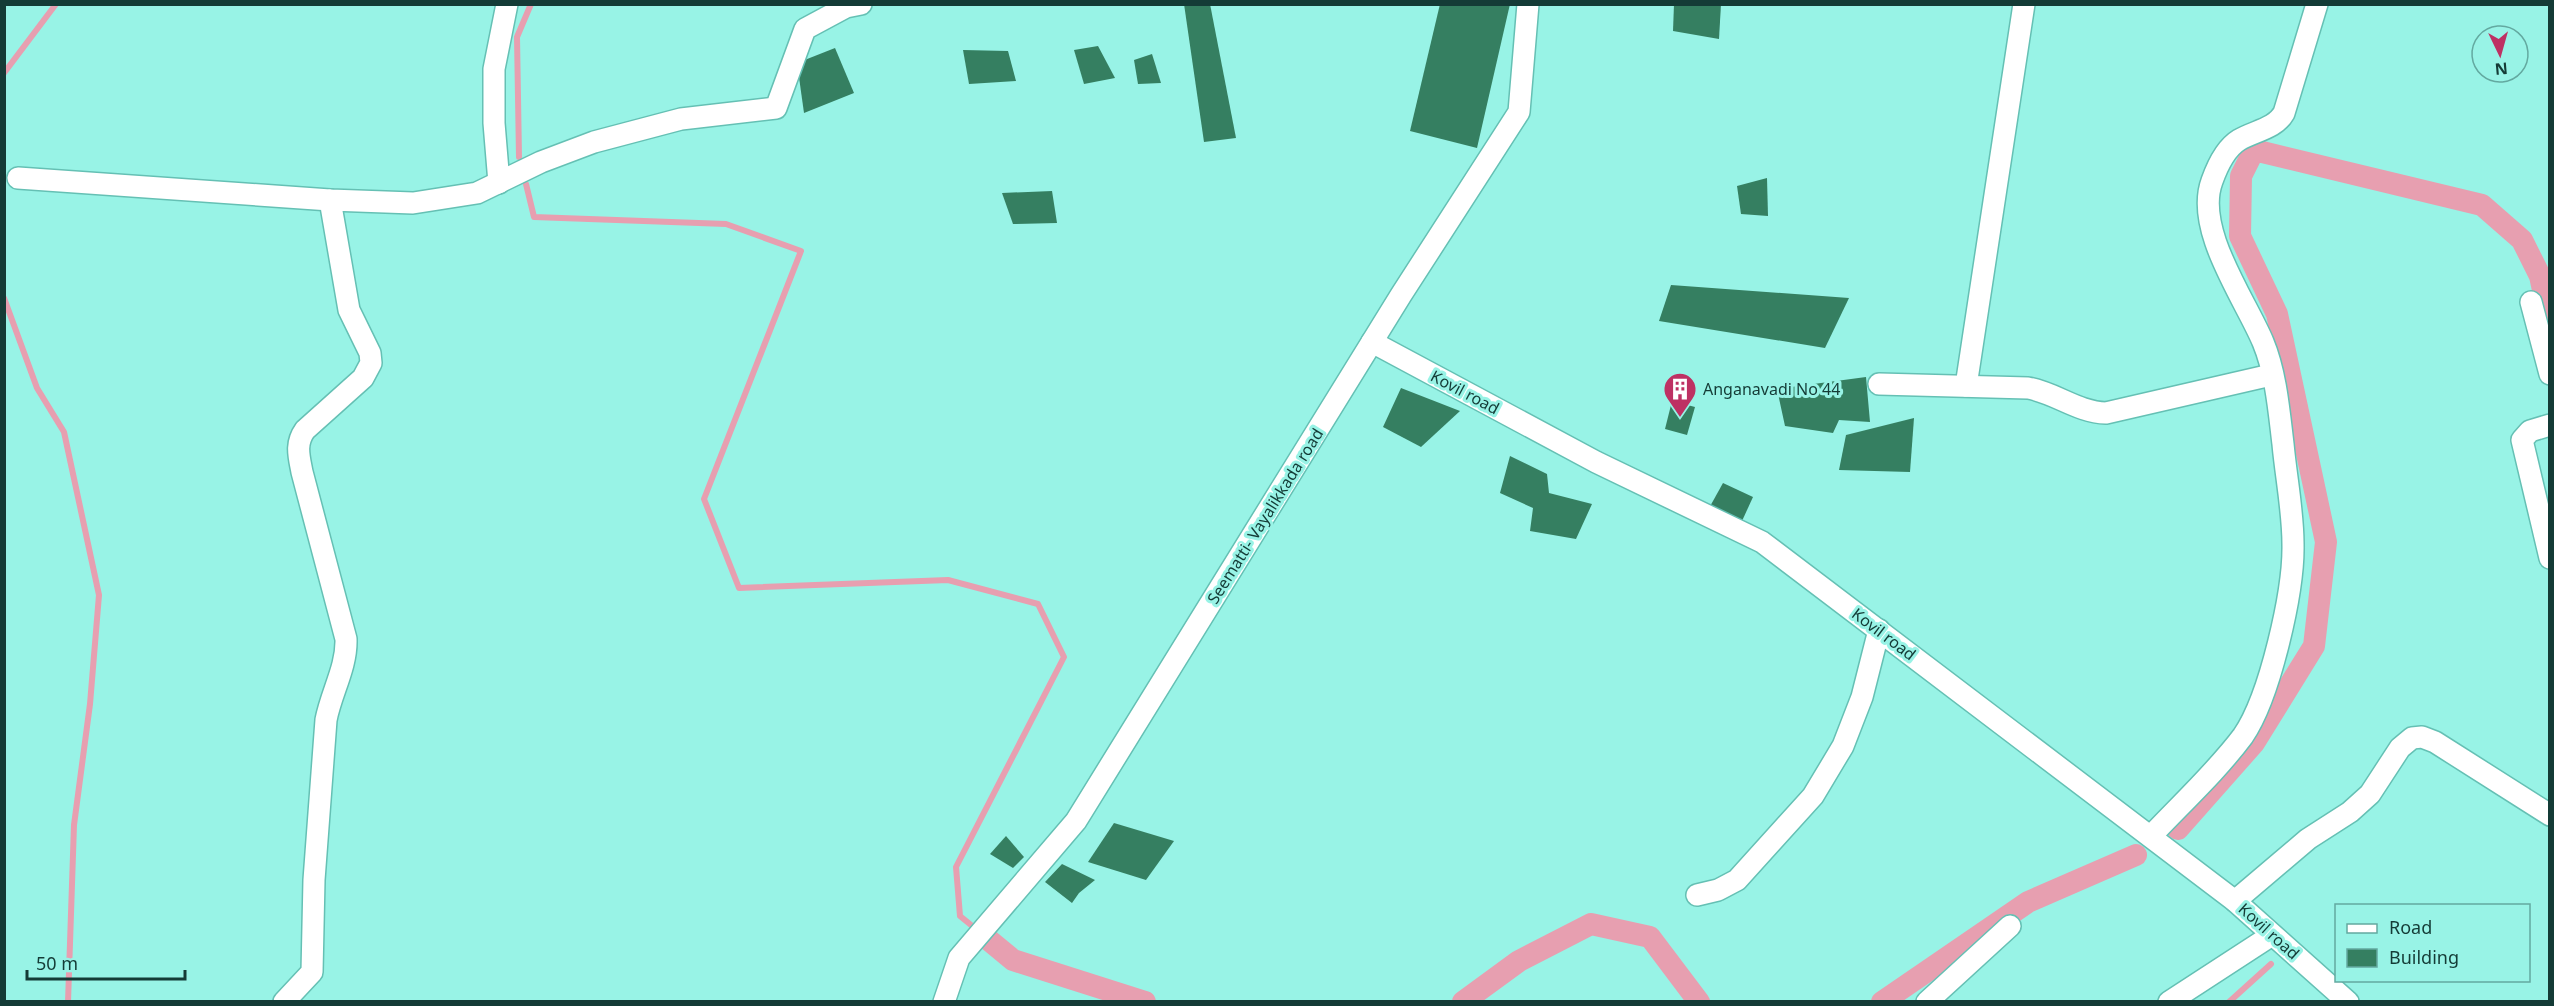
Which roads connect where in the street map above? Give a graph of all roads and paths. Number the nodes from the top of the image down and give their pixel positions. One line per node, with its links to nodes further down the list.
1 (507, 4): 7 (street)
2 (861, 4): 7 (street)
3 (1528, 4): 11 (street, Seematti- Vayalikkada road)
4 (2024, 4): 15 (street)
5 (2317, 4): 13 (street)
6 (18, 178): 8 (street)
7 (499, 183): 8 (street)
8 (330, 200): 25 (street)
9 (2531, 302): 10 (street)
10 (2543, 330): 12 (street)
11 (1372, 342): 18 (street, Kovil road); 26 (street, Seematti- Vayalikkada road)
12 (2550, 374)
13 (2271, 375): 15 (street); 20 (street)
14 (1879, 384): 15 (street)
15 (1966, 386)
16 (2550, 425): 17 (street)
17 (2550, 558)
18 (1879, 630): 20 (street, Kovil road); 21 (street)
19 (2550, 815): 22 (street)
20 (2151, 836): 22 (street, Kovil road)
21 (1697, 895)
22 (2235, 901): 24 (street, Kovil road)
23 (2010, 926): 27 (street)
24 (2272, 935): 28 (street); 29 (street, Kovil road)
25 (284, 1002)
26 (944, 1002)
27 (1927, 1002)
28 (2169, 1002)
29 (2348, 1002)

